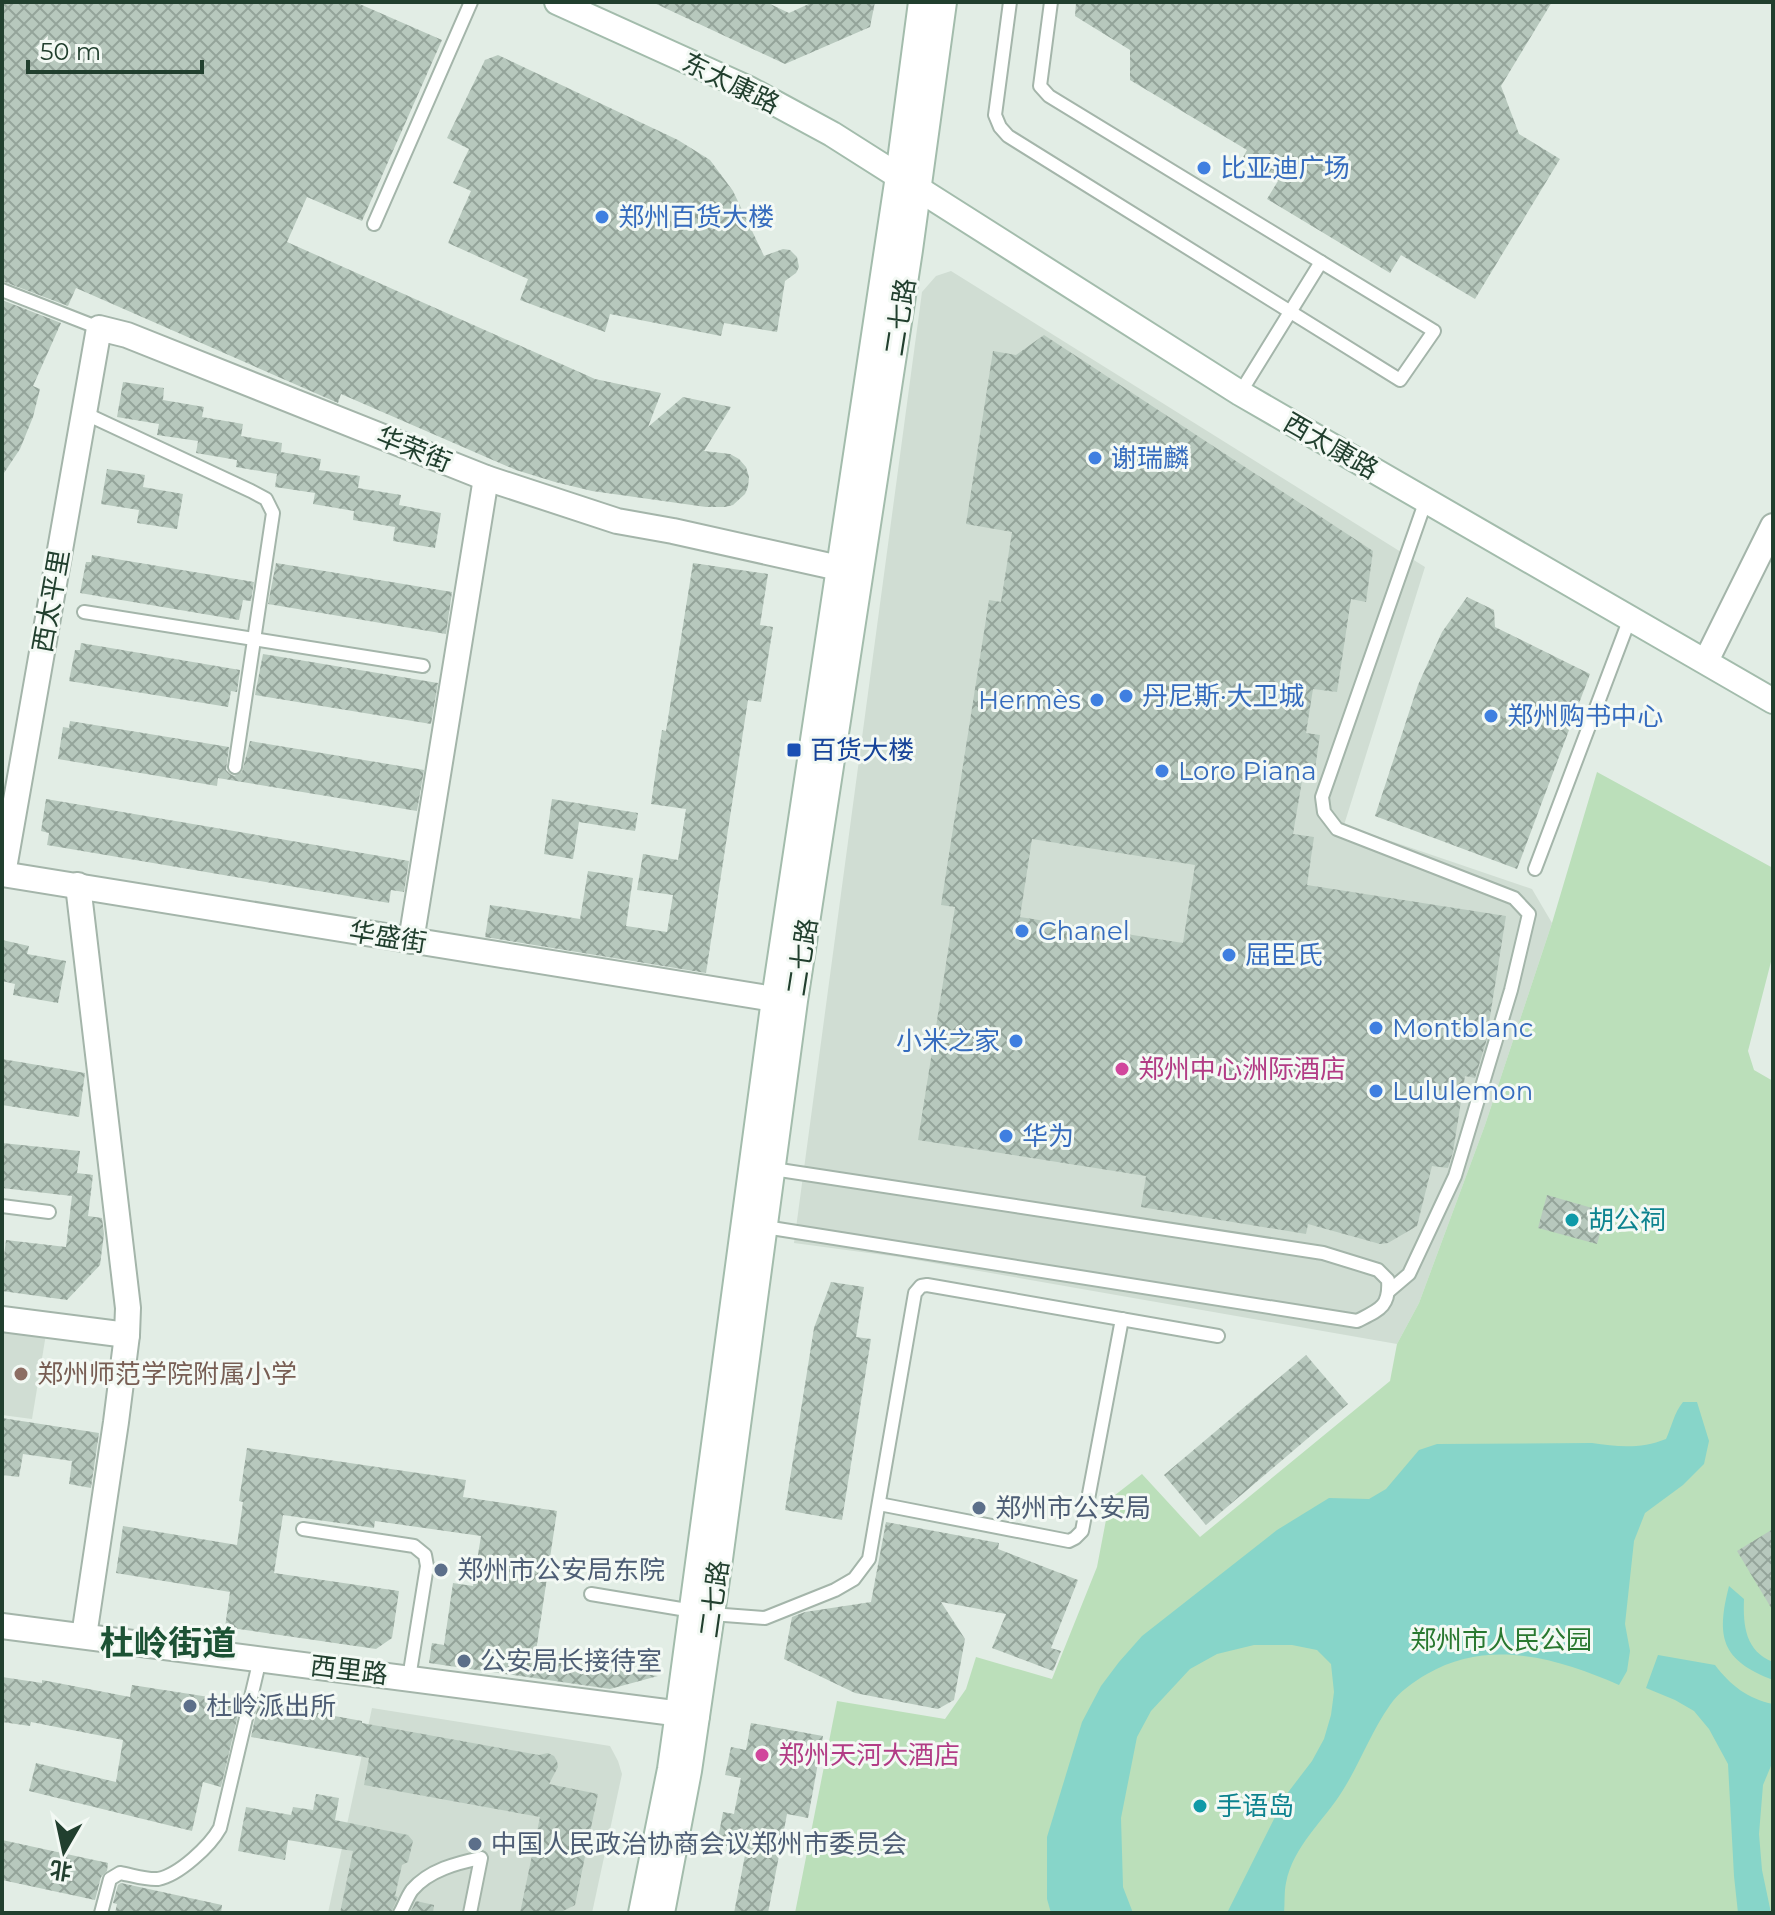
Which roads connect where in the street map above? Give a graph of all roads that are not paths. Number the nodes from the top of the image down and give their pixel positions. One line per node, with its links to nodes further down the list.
1 (471, 2): 8 (lane)
2 (557, 2): 7 (street, 东太康路)
3 (921, 2): 7 (street, 二七路)
4 (944, 2): 7 (street, 二七路)
5 (1010, 2): 11 (lane)
6 (1051, 2): 9 (lane)
7 (908, 183): 13 (street, 西太康路); 18 (street, 二七路); 31 (street, 二七路)
8 (374, 224)
9 (1321, 262): 11 (lane); 11 (lane)
10 (2, 290): 12 (lane, 华荣街)
11 (1290, 311): 13 (lane)
12 (99, 328): 14 (street, 西太平里); 15 (street, 华荣街)
13 (1240, 393): 16 (street, 西太康路)
14 (84, 413): 21 (lane); 26 (street, 西太平里)
15 (486, 478): 18 (street, 华荣街); 29 (street)
16 (1426, 500): 20 (street, 西太康路); 35 (lane)
17 (1773, 526): 22 (street)
18 (839, 568): 30 (street, 二七路)
19 (84, 612): 21 (lane)
20 (1630, 618): 22 (street, 西太康路); 27 (lane)
21 (254, 639): 23 (lane); 25 (lane)
22 (1706, 661): 24 (street, 西太康路)
23 (423, 666)
24 (1773, 701)
25 (235, 767)
26 (3, 862): 28 (street, 华盛街)
27 (1535, 869)
28 (78, 885): 29 (street, 华盛街); 38 (street)
29 (411, 941): 30 (street, 华盛街)
30 (774, 999): 43 (street, 二七路)
31 (773, 1169): 34 (street, 二七路); 35 (lane)
32 (2, 1206): 33 (lane)
33 (49, 1212)
34 (765, 1227): 35 (lane); 43 (street, 二七路)
35 (1389, 1291)
36 (2, 1319): 38 (street)
37 (1122, 1319): 39 (lane); 40 (lane); 40 (lane)
38 (127, 1335): 45 (street)
39 (1218, 1336)
40 (879, 1504): 43 (lane)
41 (303, 1529): 47 (lane)
42 (591, 1594): 43 (lane)
43 (702, 1612): 48 (street, 二七路)
44 (2, 1626): 45 (street, 西里路)
45 (84, 1636): 46 (street, 西里路)
46 (260, 1659): 47 (street, 西里路); 49 (lane)
47 (409, 1678): 48 (street, 西里路)
48 (688, 1714): 52 (street, 二七路); 53 (street, 二七路)
49 (101, 1913)
50 (400, 1913): 51 (lane)
51 (470, 1913)
52 (641, 1913)
53 (662, 1913)

